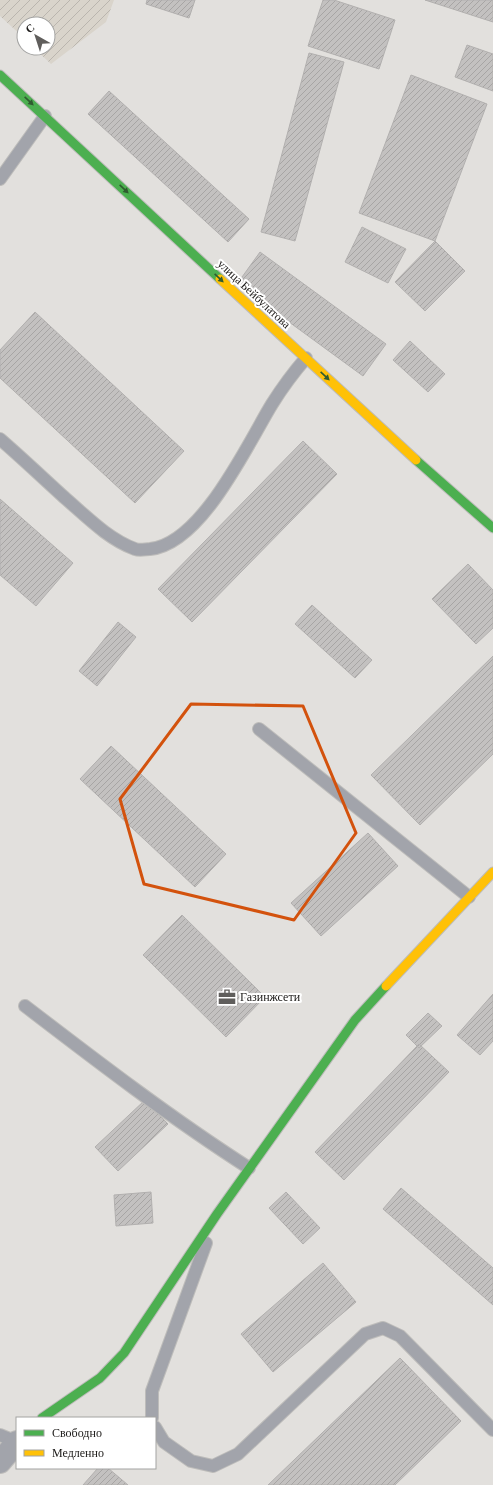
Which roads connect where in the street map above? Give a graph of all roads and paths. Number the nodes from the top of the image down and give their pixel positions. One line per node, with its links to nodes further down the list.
1 (0, 75): 2 (street, улица Бейбулатова, one-way to 2)
2 (45, 116): 3 (lane); 4 (street, улица Бейбулатова, one-way to 4)
3 (0, 179)
4 (306, 358): 5 (lane); 6 (street, улица Бейбулатова, one-way to 6)
5 (0, 439)
6 (493, 528)
7 (260, 729): 9 (lane)
8 (493, 872): 9 (street)
9 (469, 898): 11 (street)
10 (25, 1006): 11 (lane)
11 (249, 1168): 12 (street)
12 (217, 1214): 13 (street); 14 (lane)
13 (43, 1417)
14 (152, 1417)
15 (156, 1429): 16 (lane)
16 (493, 1430)
17 (0, 1435): 18 (lane)
18 (16, 1442)
19 (16, 1443): 20 (street)
20 (0, 1462)

